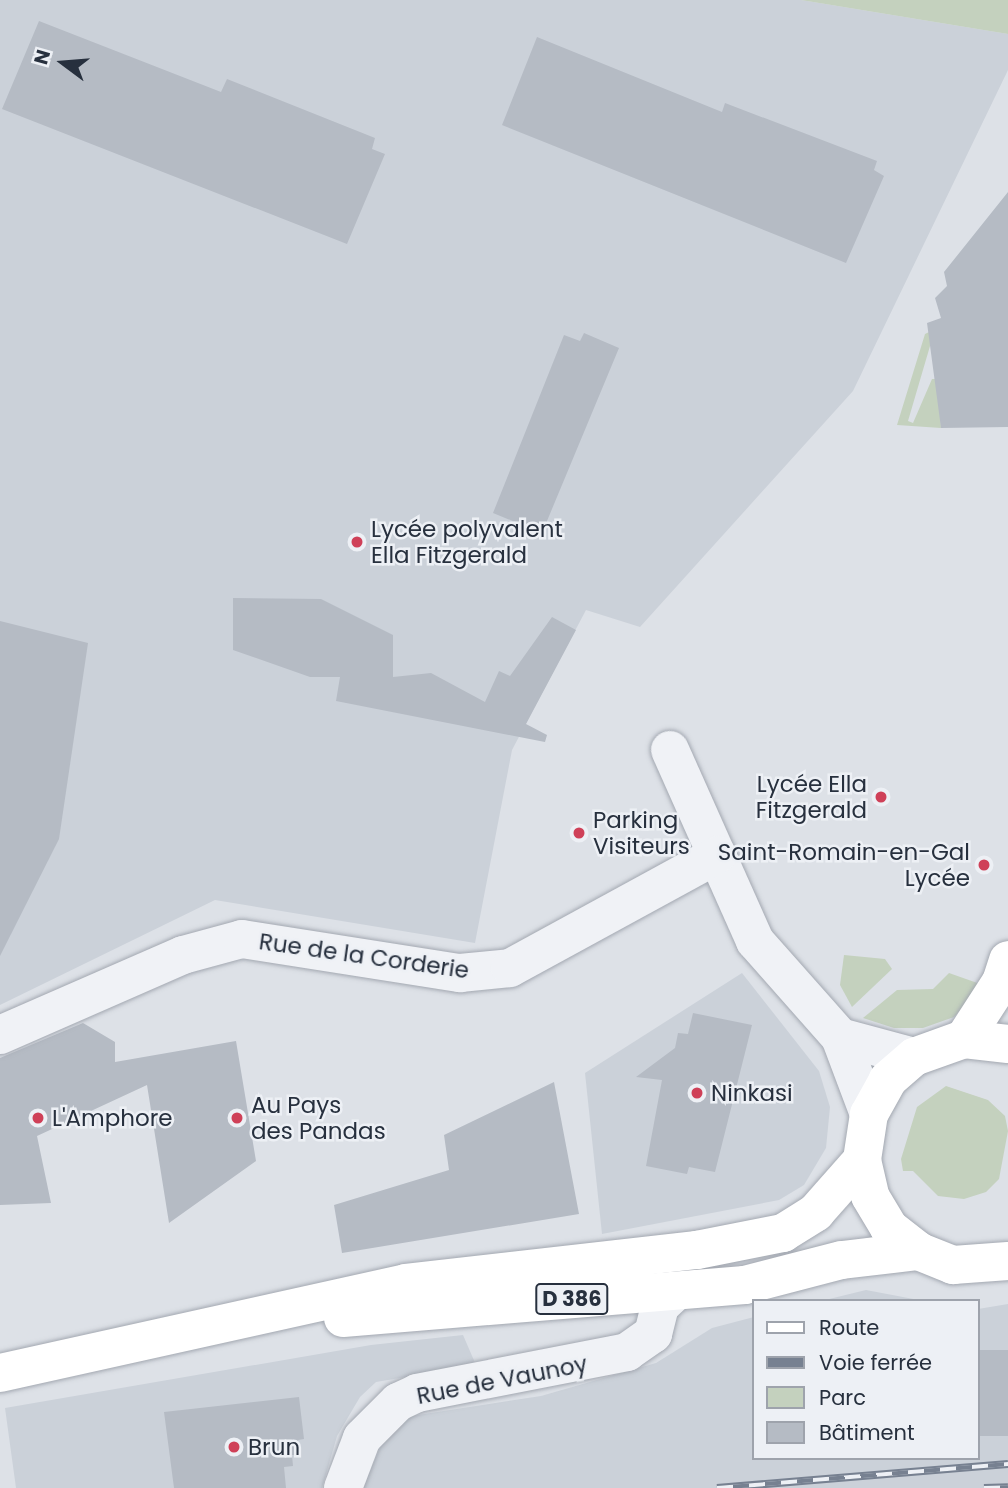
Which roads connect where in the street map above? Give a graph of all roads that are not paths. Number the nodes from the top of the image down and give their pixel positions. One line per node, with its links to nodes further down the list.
1 (670, 750): 2 (street)
2 (717, 855): 4 (street, Rue de la Corderie); 5 (street)
3 (1008, 960): 6 (main road)
4 (0, 1035)
5 (840, 1037): 8 (street); 9 (street)
6 (964, 1039): 7 (main road); 8 (main road)
7 (1008, 1044)
8 (914, 1057): 9 (main road)
9 (869, 1114): 10 (main road)
10 (862, 1160): 11 (main road, D 386); 12 (main road)
11 (783, 1233): 14 (main road, D 386); 15 (main road, D 386)
12 (918, 1251): 13 (main road); 14 (main road, D 386)
13 (1008, 1261)
14 (676, 1290): 15 (main road, D 386); 17 (street, Rue de Vaunoy)
15 (223, 1328): 16 (main road, D 386)
16 (0, 1373)
17 (343, 1488)

